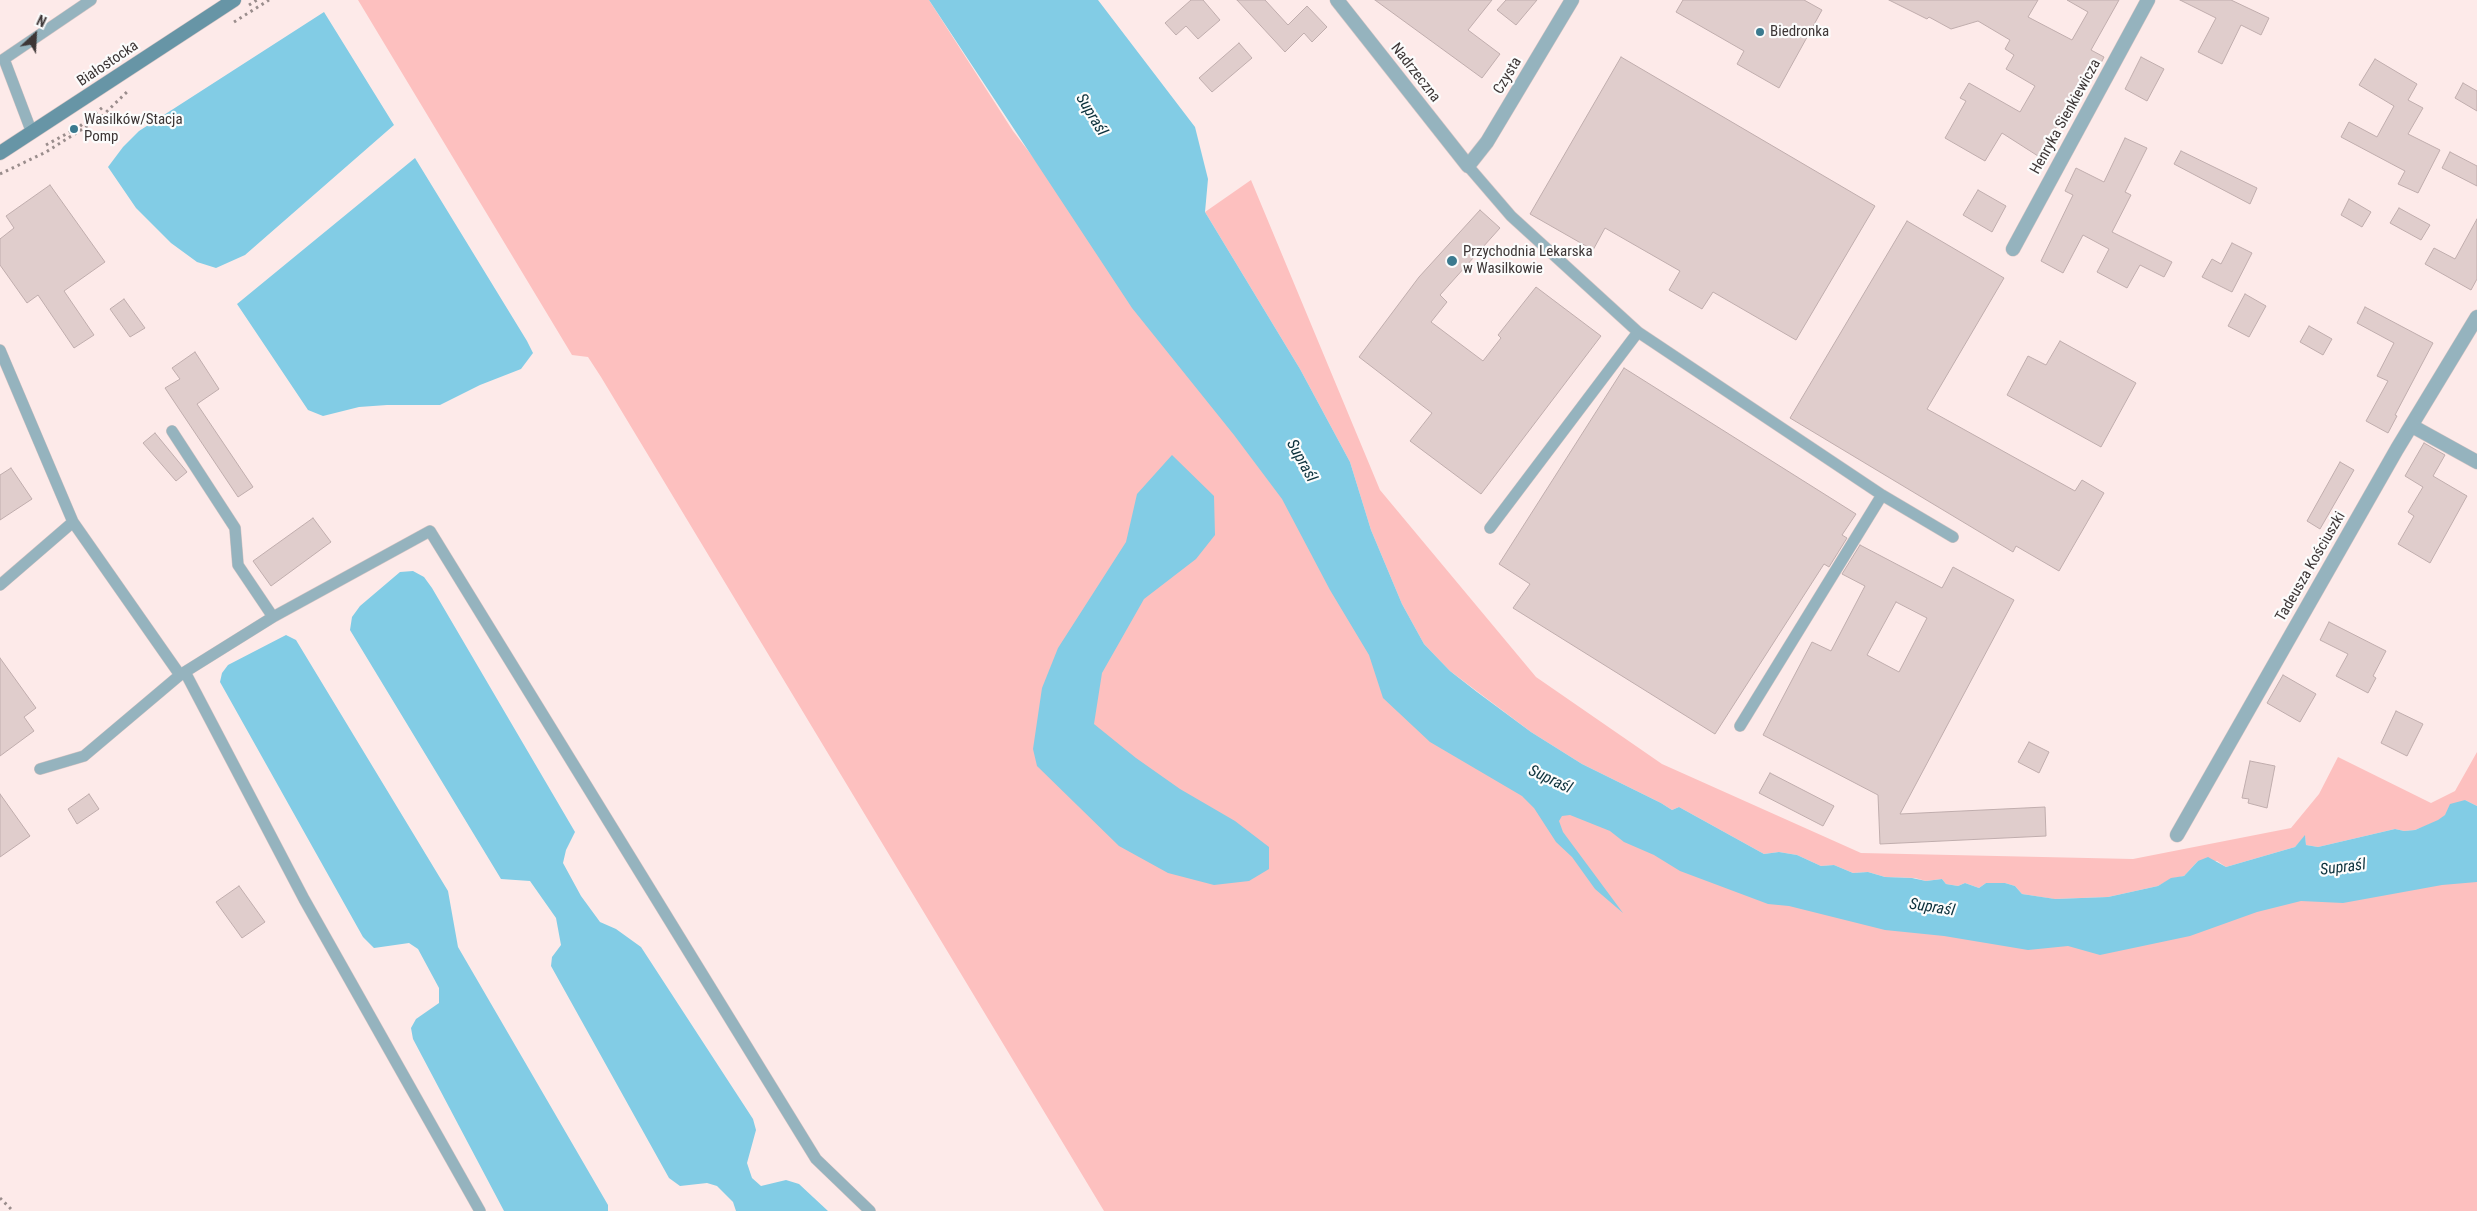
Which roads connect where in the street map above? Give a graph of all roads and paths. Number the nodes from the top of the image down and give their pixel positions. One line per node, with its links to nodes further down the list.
1 (91, 0): 9 (lane)
2 (234, 0): 9 (main road, Białostocka)
3 (269, 0): 7 (path)
4 (1337, 0): 11 (street, Nadrzeczna)
5 (1572, 0): 11 (street, Czysta)
6 (2148, 0): 13 (street, Henryka Sienkiewicza)
7 (228, 26)
8 (131, 88): 12 (path)
9 (32, 133): 10 (main road, Białostocka)
10 (0, 153)
11 (1468, 166): 15 (lane)
12 (0, 174)
13 (2013, 249)
14 (2477, 317): 17 (street, Tadeusza Kościuszki)
15 (1638, 332): 20 (lane); 22 (lane)
16 (0, 350): 21 (lane)
17 (2412, 426): 19 (street); 29 (street, Tadeusza Kościuszki)
18 (172, 431): 25 (lane)
19 (2477, 462)
20 (1882, 495): 23 (lane); 27 (lane)
21 (73, 522): 24 (lane); 26 (lane)
22 (1490, 528)
23 (1953, 537)
24 (0, 585)
25 (273, 617): 26 (lane); 33 (lane)
26 (183, 674): 28 (lane); 32 (lane)
27 (1740, 726)
28 (40, 769)
29 (2177, 834)
30 (0, 1198): 31 (path)
31 (13, 1211)
32 (480, 1211)
33 (870, 1211)

